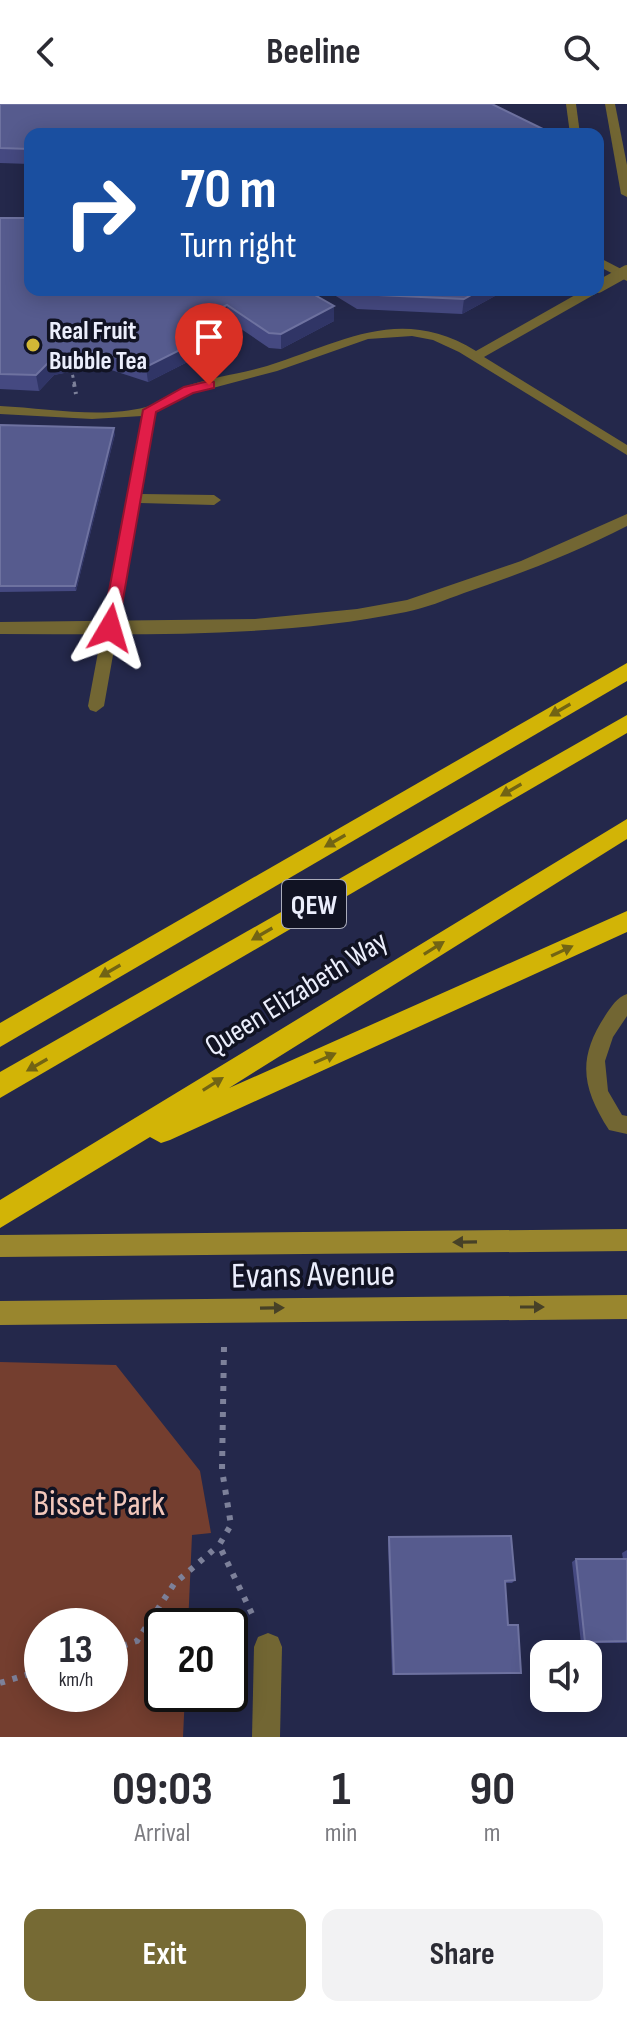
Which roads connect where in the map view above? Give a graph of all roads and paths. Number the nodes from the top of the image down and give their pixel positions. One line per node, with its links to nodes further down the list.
1 (571, 104): 3 (lane)
2 (610, 104): 4 (lane)
3 (574, 128)
4 (627, 194)
5 (604, 264): 7 (lane)
6 (627, 271): 8 (lane, bridge)
7 (627, 277)
8 (604, 284)
9 (583, 296): 10 (lane)
10 (475, 357): 14 (lane); 15 (lane)
11 (68, 359): 12 (path)
12 (77, 401)
13 (0, 410): 14 (lane)
14 (150, 410): 16 (lane)
15 (627, 451)
16 (132, 498): 17 (lane); 20 (lane)
17 (214, 500)
18 (627, 519): 20 (street)
19 (0, 628): 20 (street)
20 (110, 628): 22 (lane)
21 (627, 671): 27 (highway, one-way to 27)
22 (96, 706)
23 (627, 723): 28 (highway, QEW, one-way to 28)
24 (627, 828): 30 (highway, Queen Elizabeth Way, one-way to 24)
25 (627, 921): 30 (highway, one-way to 25)
26 (627, 1002): 29 (lane)
27 (0, 1036)
28 (0, 1086)
29 (627, 1125)
30 (75, 1169): 31 (highway, Queen Elizabeth Way)
31 (0, 1215)
32 (627, 1240): 33 (main road, Evans Avenue, one-way to 33)
33 (0, 1246)
34 (627, 1307): 35 (main road, Evans Avenue, one-way to 34)
35 (0, 1313)
36 (224, 1347): 37 (path)
37 (219, 1545): 38 (path); 39 (path)
38 (128, 1644)
39 (268, 1647): 42 (street)
40 (24, 1676): 41 (path)
41 (0, 1683)
42 (266, 1737)

